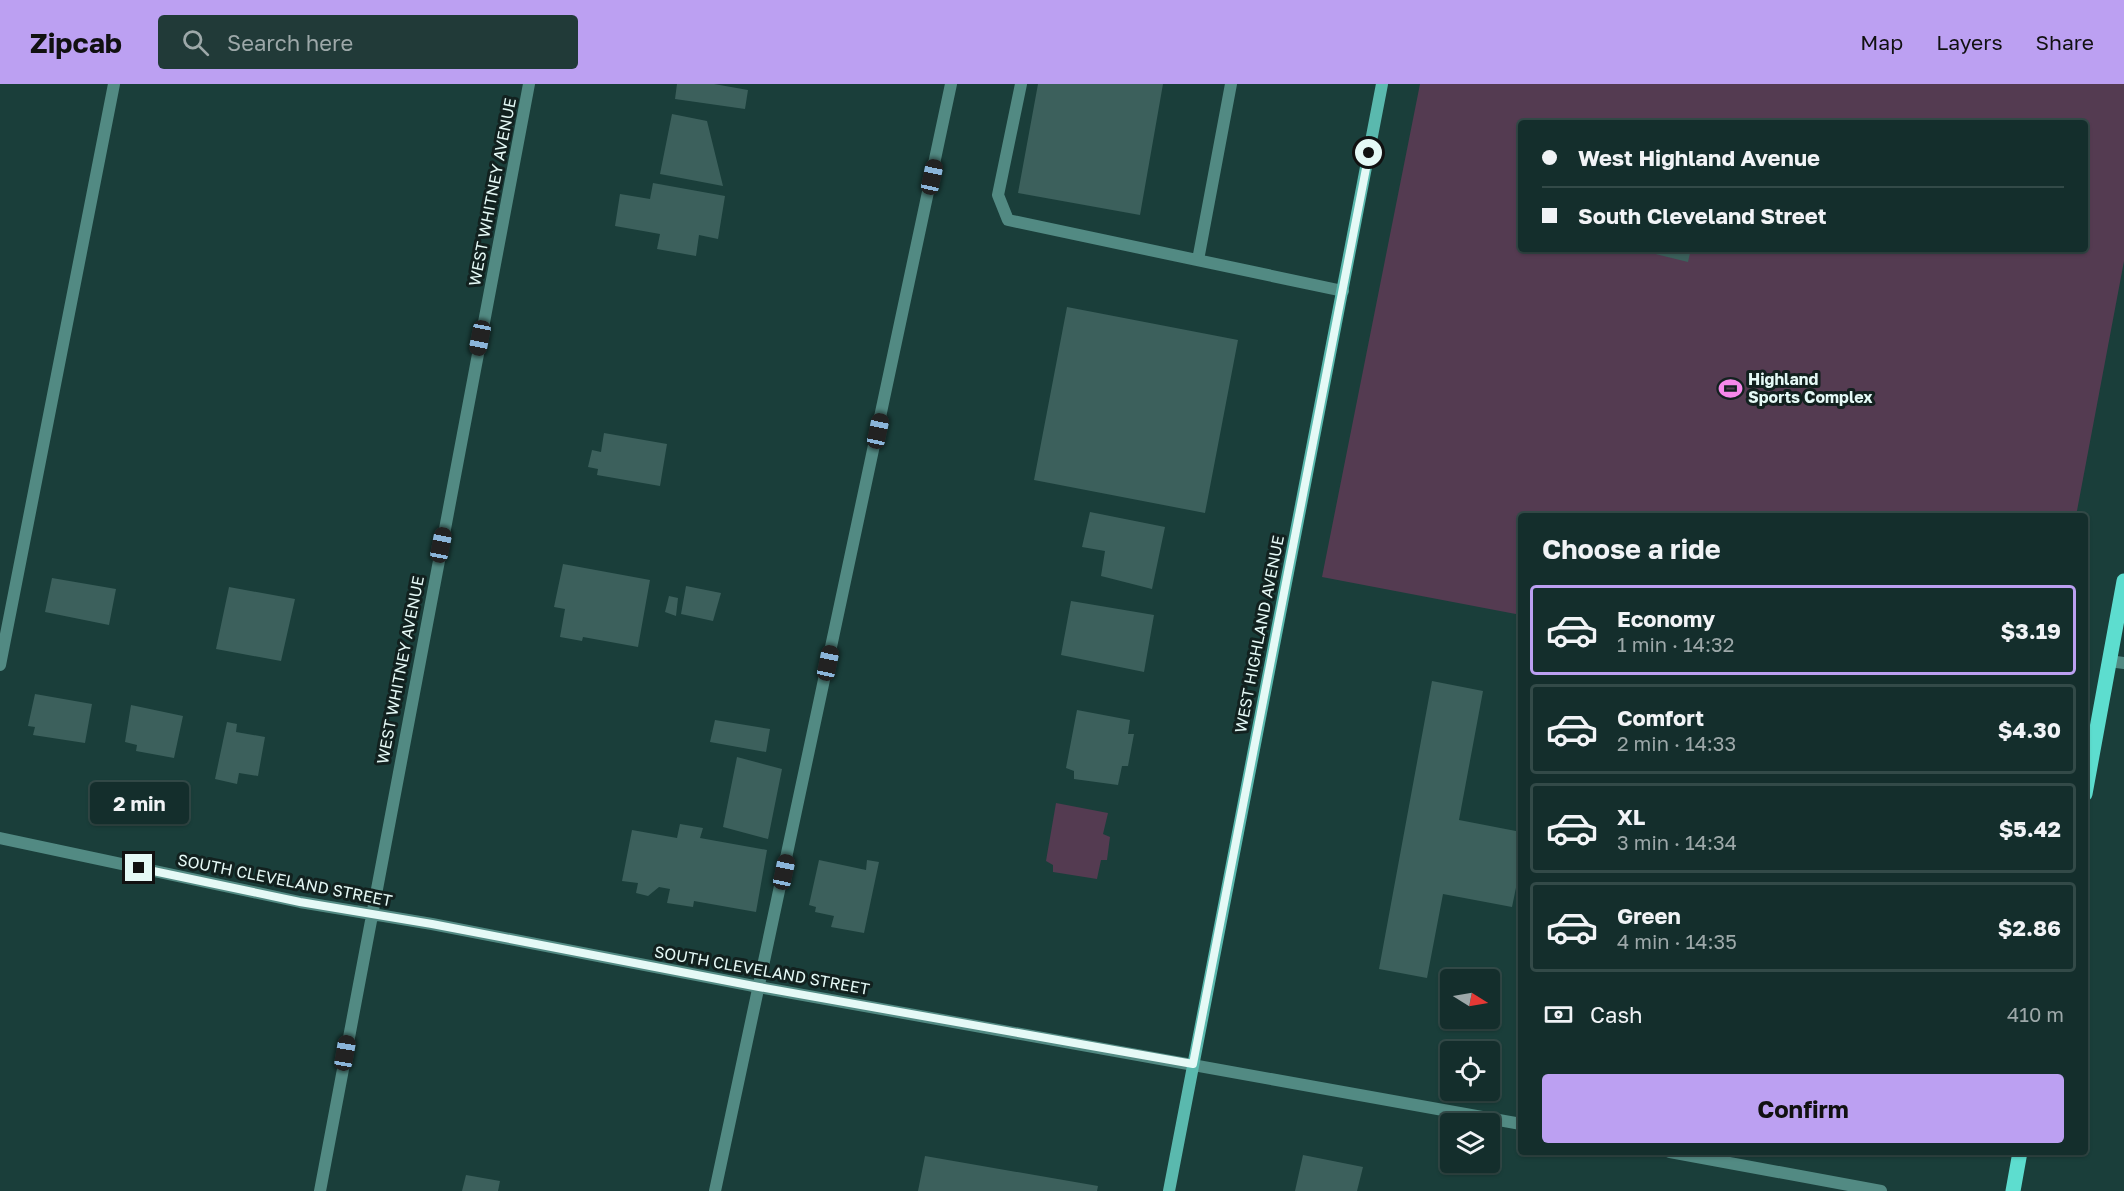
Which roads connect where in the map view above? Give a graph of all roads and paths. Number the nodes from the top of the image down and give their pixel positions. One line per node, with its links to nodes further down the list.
1 (114, 84): 11 (street)
2 (529, 84): 14 (street, WEST WHITNEY AVENUE)
3 (951, 84): 15 (street)
4 (1022, 84): 7 (street)
5 (1231, 84): 7 (street)
6 (1382, 84): 8 (street, WEST HIGHLAND AVENUE)
7 (1198, 260): 8 (street)
8 (1342, 291): 16 (street, WEST HIGHLAND AVENUE)
9 (2124, 581): 10 (main road)
10 (2117, 662): 12 (main road)
11 (0, 665)
12 (2088, 782)
13 (0, 838): 14 (street, SOUTH CLEVELAND STREET)
14 (370, 915): 15 (street, SOUTH CLEVELAND STREET); 20 (street, WEST WHITNEY AVENUE)
15 (759, 987): 16 (street, SOUTH CLEVELAND STREET); 21 (street)
16 (1193, 1064): 17 (street, SOUTH CLEVELAND STREET); 22 (street, WEST HIGHLAND AVENUE)
17 (1518, 1123)
18 (1686, 1155): 23 (street)
19 (2019, 1155): 24 (main road)
20 (320, 1191)
21 (715, 1191)
22 (1169, 1191)
23 (1881, 1191)
24 (2013, 1191)

